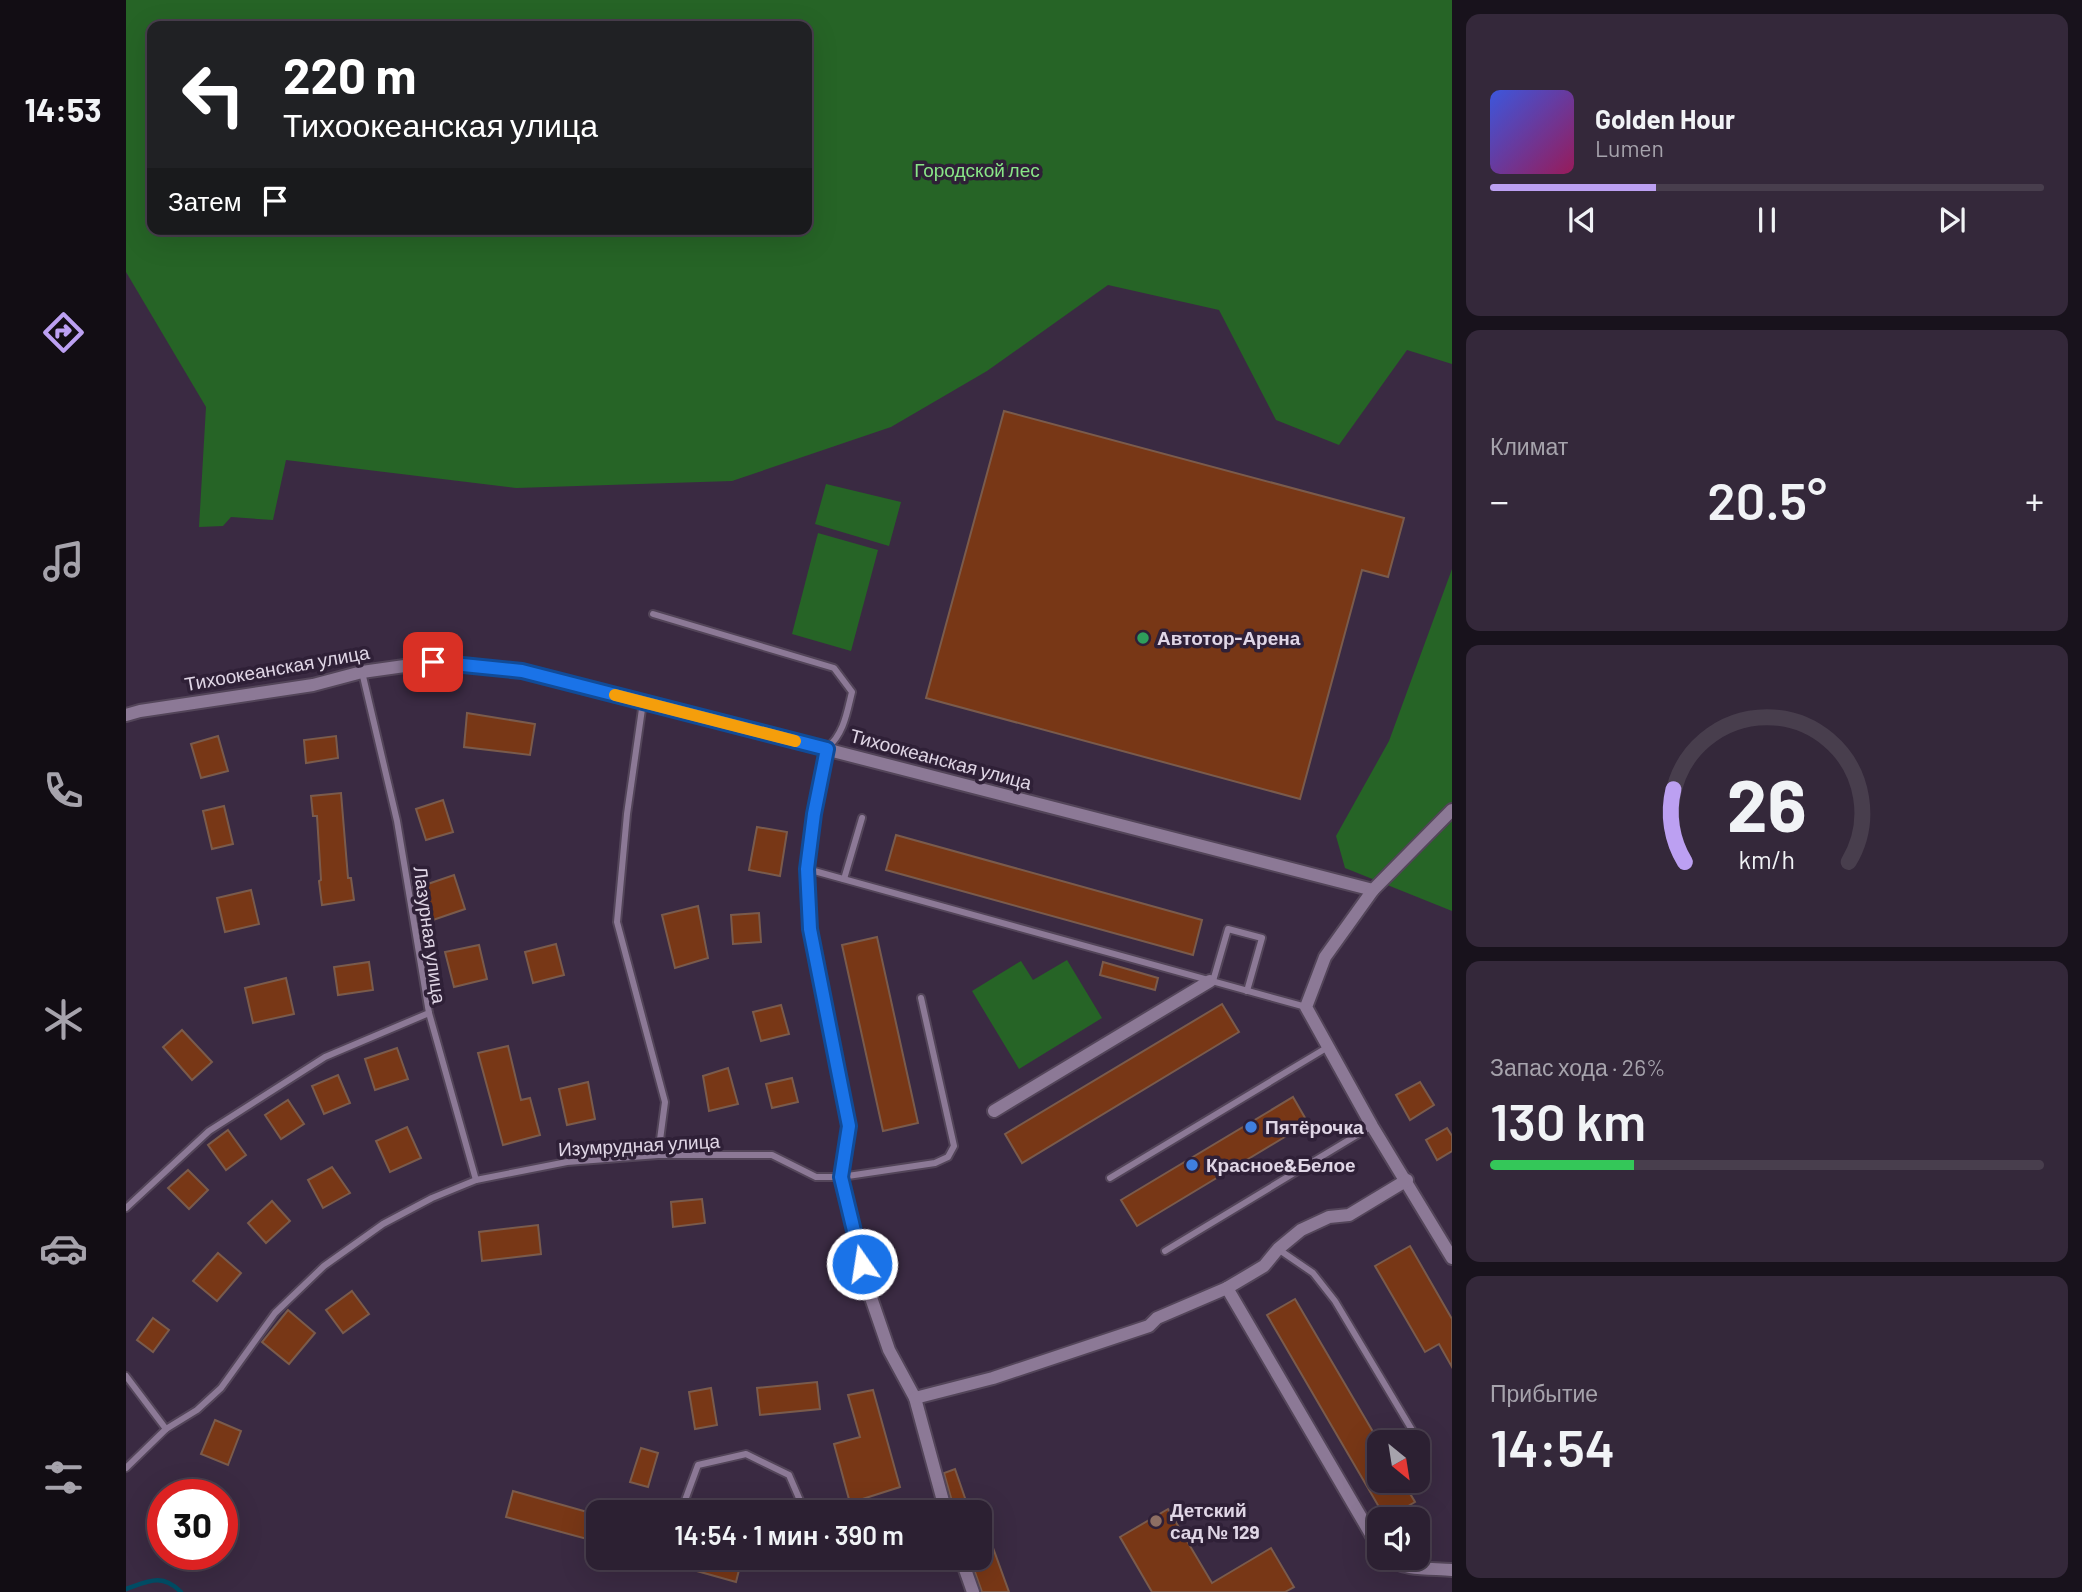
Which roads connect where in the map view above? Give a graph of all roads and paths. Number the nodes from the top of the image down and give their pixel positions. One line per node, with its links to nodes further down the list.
1 (653, 614): 5 (lane)
2 (362, 672): 3 (street, Тихоокеанская улица); 4 (street, Тихоокеанская улица); 15 (lane, Лазурная улица)
3 (643, 702): 5 (street, Тихоокеанская улица); 19 (lane)
4 (126, 715)
5 (827, 749): 8 (street); 10 (street, Тихоокеанская улица)
6 (1452, 810): 10 (street)
7 (862, 818): 9 (lane)
8 (807, 869): 9 (lane); 20 (street)
9 (845, 879): 11 (lane)
10 (1373, 890): 14 (street)
11 (1212, 981): 12 (lane); 12 (lane); 17 (street)
12 (1247, 991): 14 (lane)
13 (921, 998): 20 (lane, Изумрудная улица)
14 (1306, 1007): 16 (street)
15 (429, 1013): 22 (lane); 24 (lane, Лазурная улица)
16 (1328, 1047): 18 (street); 21 (lane)
17 (994, 1111)
18 (1372, 1126): 23 (street); 26 (lane)
19 (658, 1155): 20 (lane, Изумрудная улица); 22 (lane, Изумрудная улица)
20 (841, 1177): 30 (street)
21 (1110, 1178)
22 (476, 1180): 31 (lane, Изумрудная улица)
23 (1407, 1180): 25 (street); 27 (street)
24 (126, 1208)
25 (1279, 1249): 28 (street); 32 (lane)
26 (1165, 1251)
27 (1452, 1258)
28 (1227, 1288): 30 (street); 37 (street)
29 (126, 1376): 31 (lane)
30 (915, 1398): 36 (street)
31 (166, 1429): 33 (lane, Изумрудная улица)
32 (1412, 1430)
33 (126, 1468)
34 (685, 1500): 35 (lane)
35 (800, 1500)
36 (943, 1500)
37 (1367, 1527)
38 (1430, 1568): 40 (street)
39 (965, 1570): 41 (street)
40 (1452, 1570)
41 (973, 1592)

